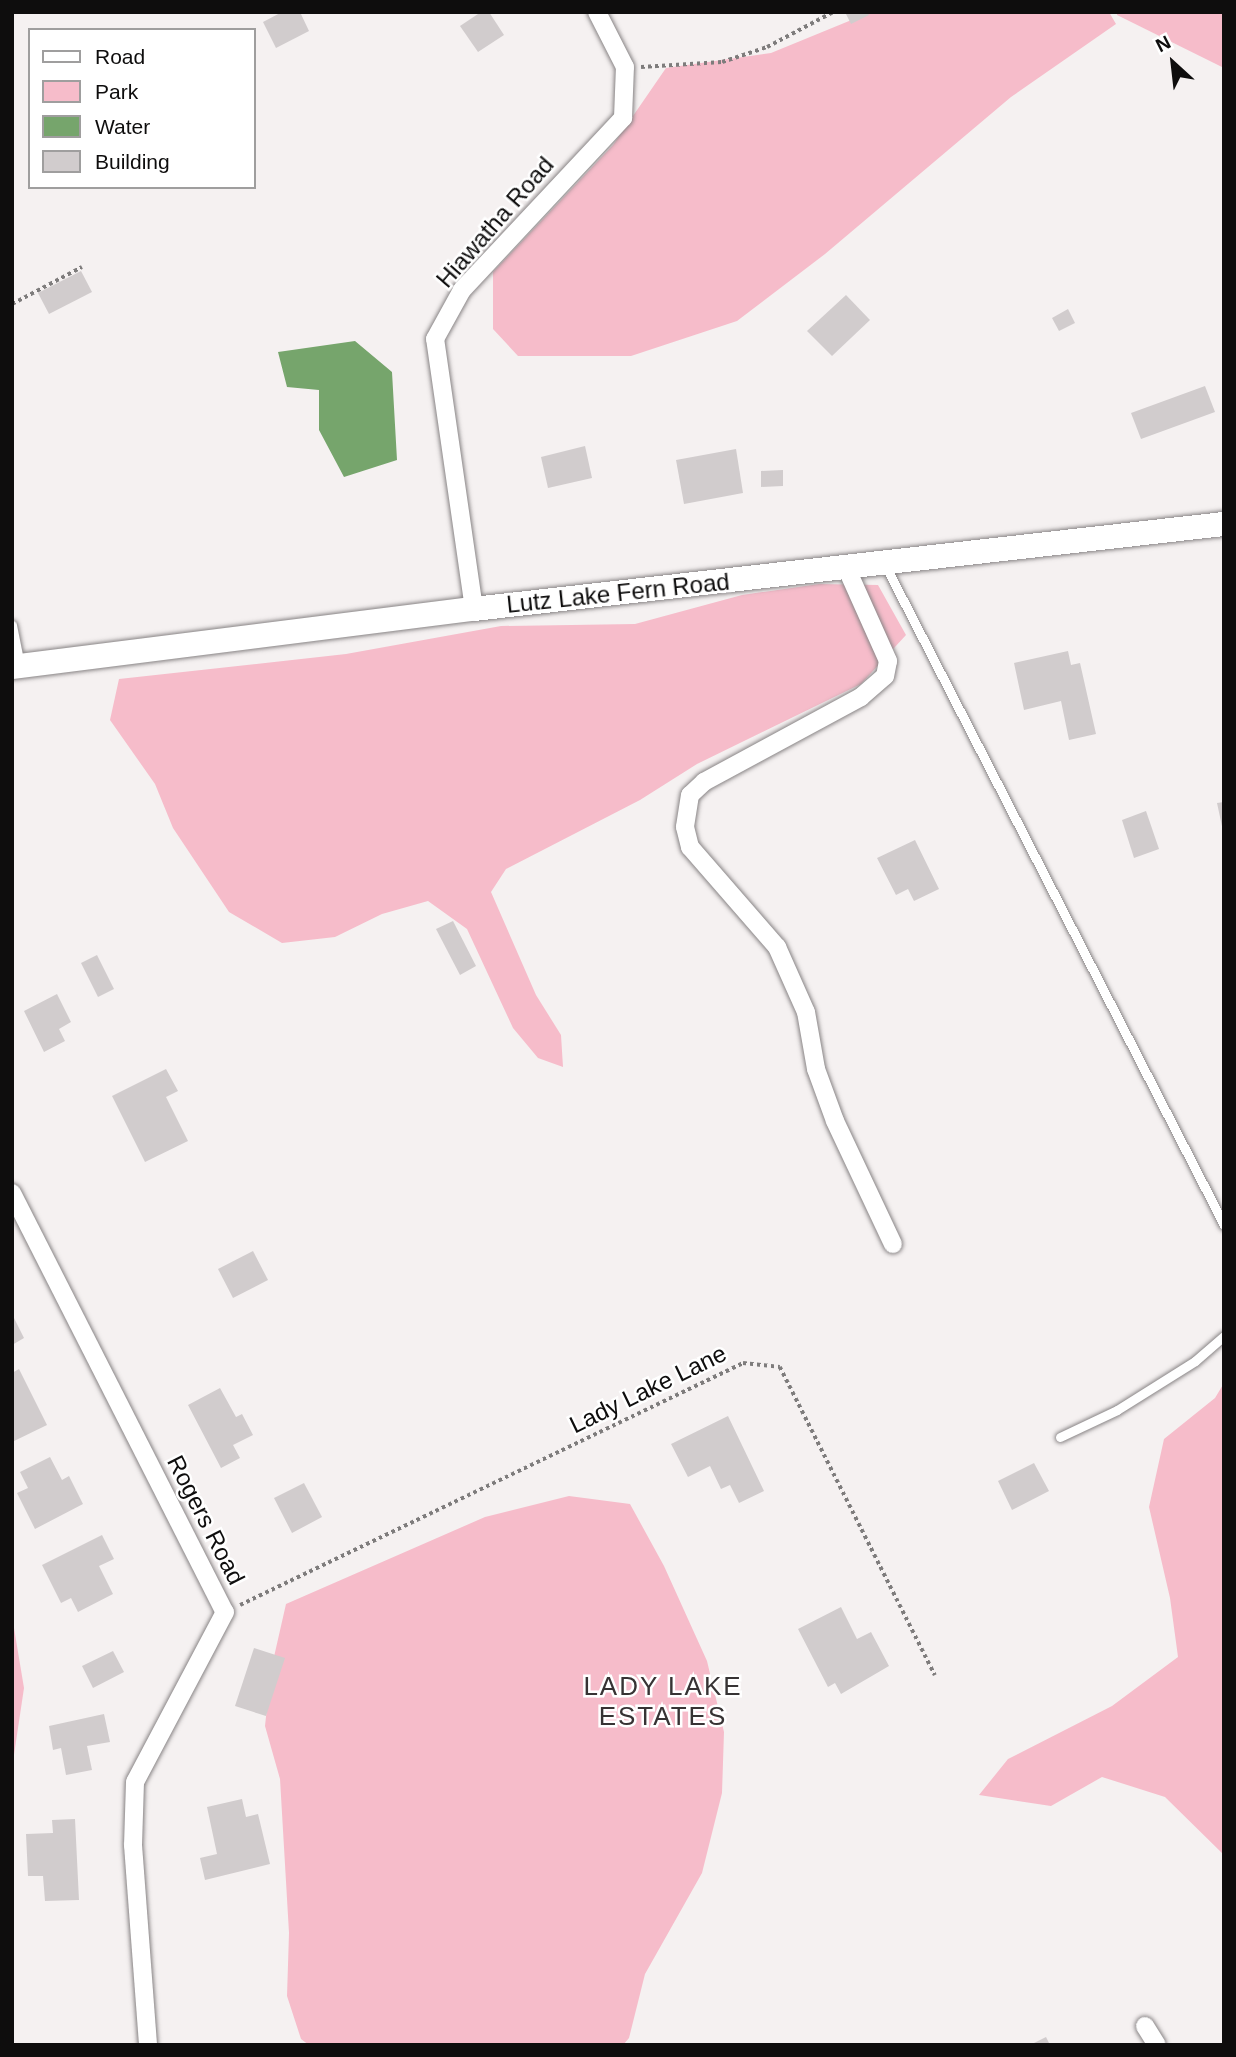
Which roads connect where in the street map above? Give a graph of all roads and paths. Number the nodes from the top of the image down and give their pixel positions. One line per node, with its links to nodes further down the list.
1 (597, 12): 3 (street, Hiawatha Road)
2 (833, 12): 3 (path)
3 (625, 67): 9 (street, Hiawatha Road)
4 (82, 267): 5 (path)
5 (12, 304)
6 (1224, 524): 7 (main road, Lutz Lake Fern Road)
7 (884, 563): 8 (main road, Lutz Lake Fern Road); 13 (lane)
8 (846, 567): 9 (main road, Lutz Lake Fern Road); 14 (street)
9 (474, 609): 11 (main road, Lutz Lake Fern Road)
10 (12, 625): 11 (lane)
11 (16, 667)
12 (12, 1193): 17 (street, Rogers Road)
13 (1224, 1225)
14 (893, 1244)
15 (1224, 1336): 16 (lane)
16 (1059, 1437)
17 (225, 1612): 18 (path, Lady Lake Lane); 20 (street, Rogers Road)
18 (935, 1675)
19 (1145, 2026): 21 (street)
20 (148, 2045)
21 (1157, 2045)

